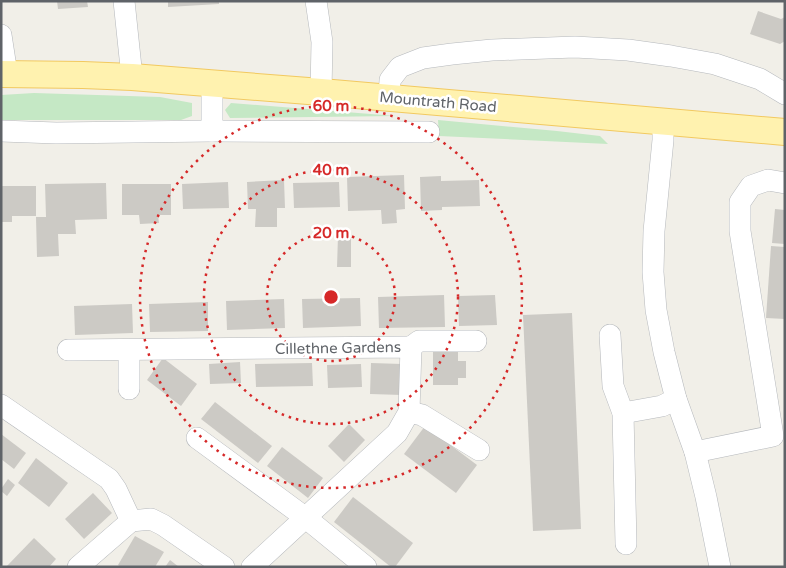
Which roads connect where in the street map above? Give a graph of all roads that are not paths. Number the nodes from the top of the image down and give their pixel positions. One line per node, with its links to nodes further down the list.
1 (124, 1): 5 (street)
2 (316, 1): 7 (street)
3 (1, 35): 4 (street)
4 (4, 74): 5 (main road, Mountrath Road)
5 (132, 77): 6 (main road, Mountrath Road)
6 (212, 84): 7 (main road, Mountrath Road); 12 (street)
7 (321, 92): 9 (main road, Mountrath Road)
8 (785, 94): 9 (street)
9 (389, 98): 10 (main road, Mountrath Road)
10 (663, 121): 14 (main road, Mountrath Road); 22 (street)
11 (1, 131): 12 (street)
12 (212, 131): 13 (street)
13 (429, 132)
14 (785, 132)
15 (785, 183): 26 (street)
16 (610, 335): 25 (street)
17 (476, 341): 18 (street)
18 (411, 347): 20 (street, Cillethne Gardens); 24 (street, Cillethne Gardens)
19 (68, 350): 20 (street, Cillethne Gardens)
20 (129, 350): 21 (street)
21 (129, 389)
22 (676, 400): 25 (street); 29 (street)
23 (1, 406): 31 (street)
24 (408, 412): 28 (street); 30 (street, Cillethne Gardens)
25 (623, 413): 32 (street)
26 (779, 435): 29 (street)
27 (197, 438): 30 (street)
28 (479, 450)
29 (695, 452): 37 (street)
30 (306, 518): 35 (street, Cillethne Gardens); 36 (street)
31 (131, 521): 33 (street); 34 (street)
32 (626, 544)
33 (78, 567)
34 (224, 567)
35 (252, 567)
36 (366, 567)
37 (720, 567)

